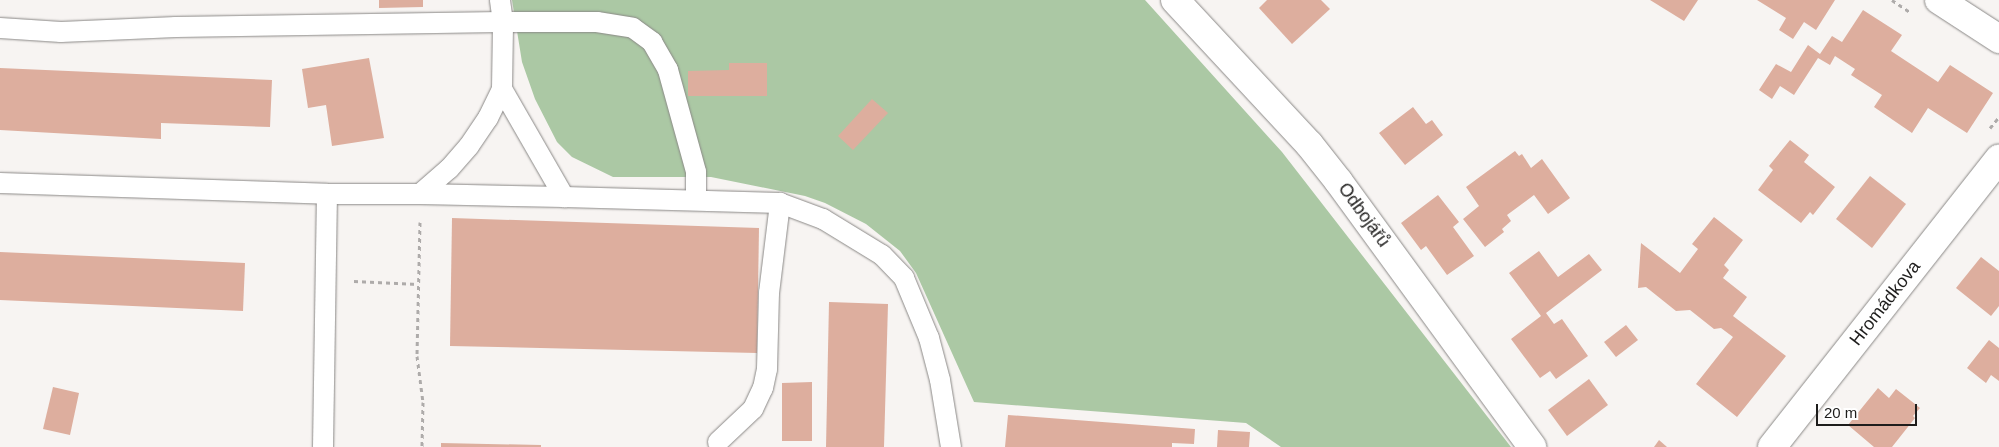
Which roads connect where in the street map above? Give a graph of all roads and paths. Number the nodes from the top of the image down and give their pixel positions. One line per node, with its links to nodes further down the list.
1 (500, 0): 4 (lane)
2 (1175, 0): 21 (street, Odbojářů)
3 (1938, 0): 6 (street)
4 (503, 22): 5 (lane); 7 (lane); 13 (lane)
5 (0, 28)
6 (1999, 39)
7 (502, 89): 11 (lane); 12 (lane)
8 (1999, 159): 22 (street, Hromádkova)
9 (0, 183): 10 (lane)
10 (327, 194): 11 (lane); 15 (lane)
11 (420, 194): 12 (lane); 16 (path)
12 (564, 197): 13 (lane)
13 (696, 200): 14 (lane)
14 (780, 202): 17 (lane); 20 (lane)
15 (326, 280): 16 (path); 18 (lane)
16 (418, 284): 19 (path)
17 (718, 442)
18 (323, 447)
19 (422, 447)
20 (951, 447)
21 (1532, 447)
22 (1772, 447)

